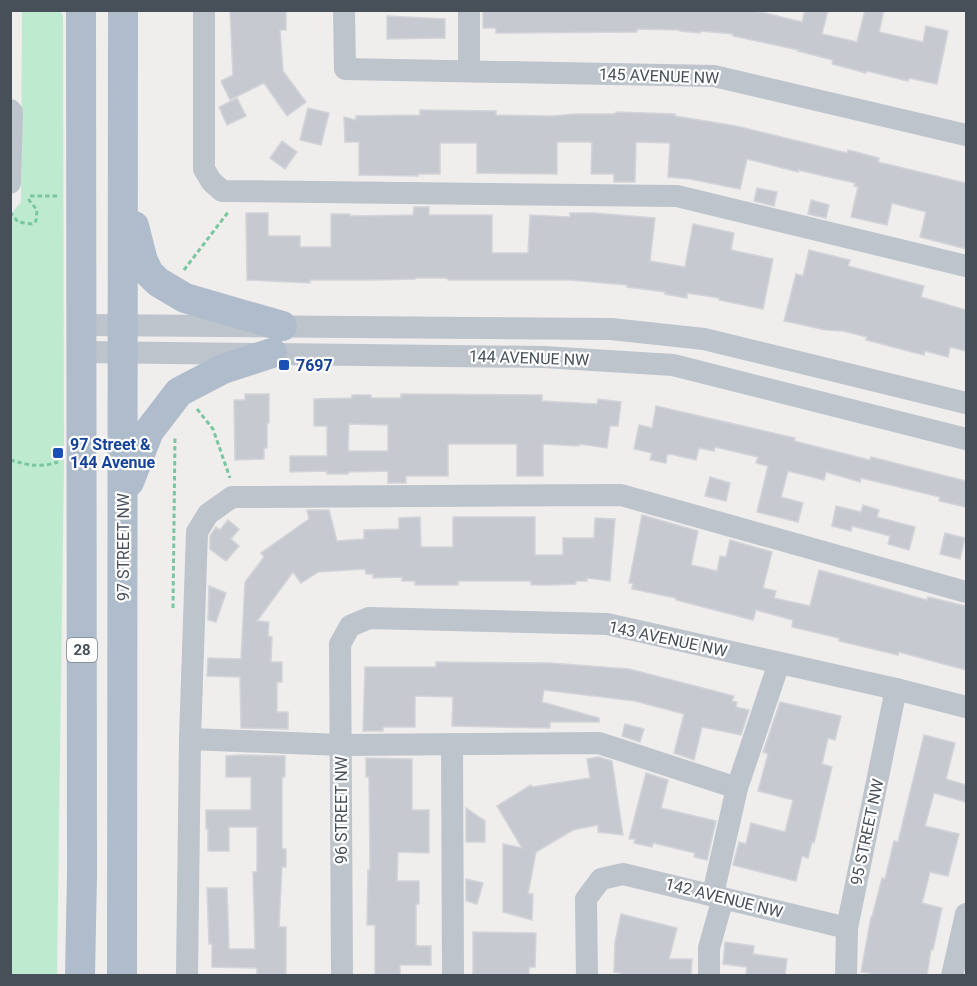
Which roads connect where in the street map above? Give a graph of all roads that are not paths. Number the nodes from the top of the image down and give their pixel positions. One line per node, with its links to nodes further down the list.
1 (81, 10): 12 (main road)
2 (123, 10): 10 (main road, 97 STREET NW)
3 (204, 10): 11 (street)
4 (344, 10): 6 (street, 145 AVENUE NW)
5 (469, 10): 6 (street)
6 (469, 71): 8 (street, 145 AVENUE NW)
7 (10, 110): 9 (street)
8 (966, 135)
9 (10, 183)
10 (123, 183): 13 (main road, 97 STREET NW); 14 (main road)
11 (966, 266)
12 (82, 338): 13 (street, 144 AVENUE NW); 30 (main road, 28)
13 (124, 338): 14 (street, 144 AVENUE NW); 17 (main road, 97 STREET NW)
14 (277, 340): 15 (street, 144 AVENUE NW); 16 (street, 144 AVENUE NW); 17 (main road)
15 (966, 403)
16 (966, 439)
17 (124, 496): 31 (main road, 97 STREET NW)
18 (966, 592): 23 (street)
19 (340, 644): 20 (street, 143 AVENUE NW); 25 (street, 96 STREET NW)
20 (779, 663): 21 (street, 143 AVENUE NW); 26 (street)
21 (896, 689): 22 (street, 143 AVENUE NW); 29 (street, 95 STREET NW)
22 (966, 707)
23 (190, 739): 25 (street); 32 (street)
24 (452, 744): 25 (street); 26 (street); 34 (street)
25 (341, 745): 33 (street, 96 STREET NW)
26 (737, 788): 27 (street)
27 (718, 896): 29 (street, 142 AVENUE NW); 35 (street, 142 AVENUE NW); 36 (street)
28 (966, 914): 38 (street)
29 (847, 928): 37 (street, 95 STREET NW)
30 (80, 975)
31 (122, 975)
32 (187, 975)
33 (342, 975)
34 (453, 975)
35 (587, 975)
36 (709, 975)
37 (846, 975)
38 (951, 975)

